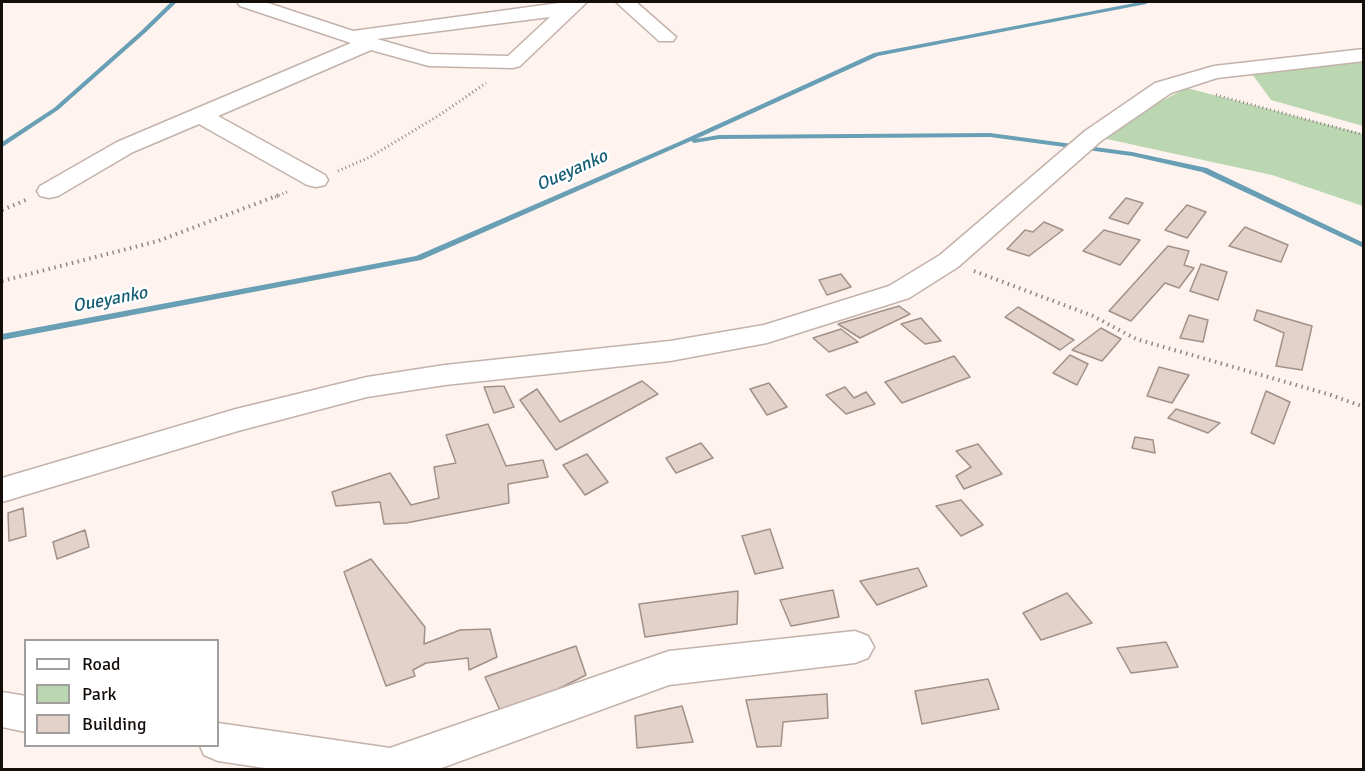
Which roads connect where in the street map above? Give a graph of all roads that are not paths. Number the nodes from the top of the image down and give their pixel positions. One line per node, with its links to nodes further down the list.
1 (247, 2): 5 (street)
2 (625, 2): 4 (street)
3 (574, 5): 5 (street); 5 (street)
4 (666, 37)
5 (361, 40): 7 (street)
6 (1364, 55): 10 (street)
7 (200, 116): 8 (street); 9 (street)
8 (316, 180)
9 (50, 192)
10 (2, 490)
11 (855, 647): 14 (street)
12 (2, 710): 13 (street)
13 (24, 714)
14 (219, 742)

